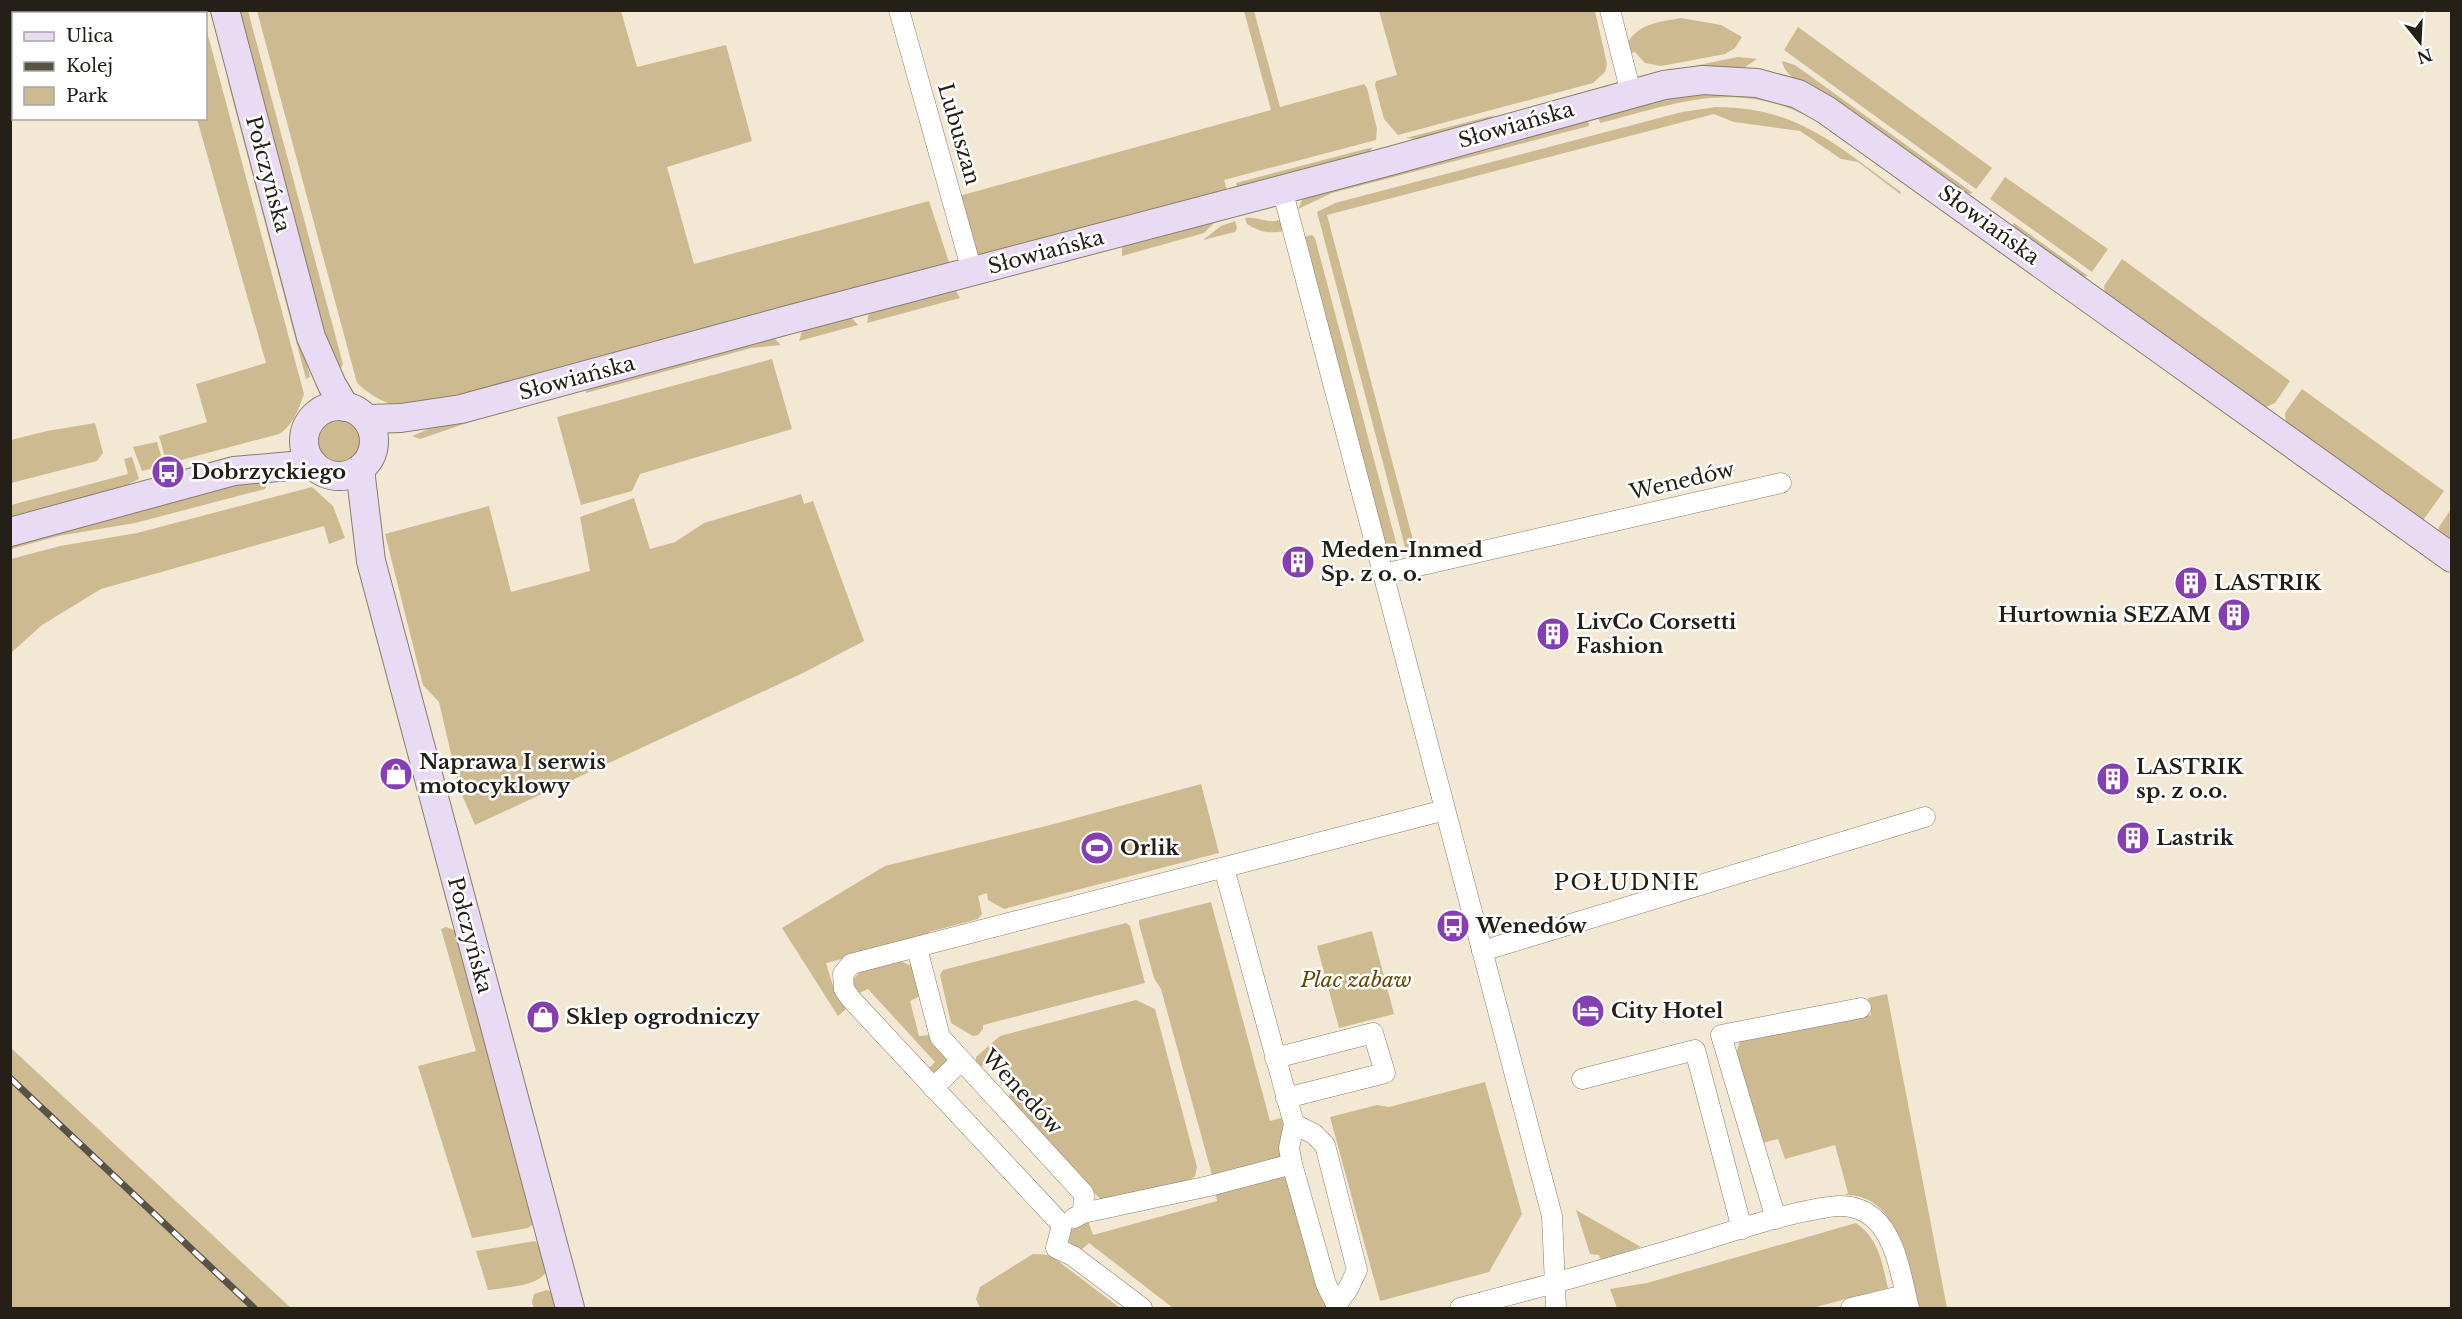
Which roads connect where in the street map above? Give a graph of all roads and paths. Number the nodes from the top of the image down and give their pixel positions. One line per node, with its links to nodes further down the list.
1 (225, 10): 7 (main road, Połczyńska)
2 (899, 10): 6 (street, Lubuszan)
3 (1611, 10): 4 (street)
4 (1631, 93): 5 (main road, Słowiańska); 14 (main road, Słowiańska)
5 (1282, 189): 6 (main road, Słowiańska); 16 (street)
6 (972, 271): 8 (main road, Słowiańska)
7 (311, 337): 9 (main road, Połczyńska); 10 (main road, Połczyńska)
8 (461, 409): 9 (main road, Słowiańska); 11 (main road, Słowiańska)
9 (356, 413): 10 (main road); 11 (main road)
10 (316, 448): 11 (main road); 13 (main road); 15 (main road, Połczyńska)
11 (367, 458): 15 (main road, Połczyńska)
12 (1781, 483): 16 (street, Wenedów)
13 (10, 532)
14 (2451, 558)
15 (371, 561): 37 (main road, Połczyńska)
16 (1383, 574): 17 (street)
17 (1445, 810): 19 (street); 21 (street)
18 (1925, 817): 21 (street)
19 (1224, 868): 20 (street); 23 (street)
20 (917, 948): 24 (street, Wenedów); 26 (street)
21 (1482, 951): 34 (street)
22 (1861, 1008): 31 (street)
23 (1275, 1058): 27 (street); 27 (street)
24 (961, 1060): 26 (street, Wenedów); 30 (street, Wenedów)
25 (1582, 1079): 33 (street)
26 (933, 1088): 32 (street)
27 (1286, 1098): 28 (street)
28 (1294, 1124): 29 (street); 36 (street)
29 (1292, 1164): 30 (street); 36 (street)
30 (1083, 1214): 32 (street)
31 (1776, 1219): 33 (street); 35 (street)
32 (1062, 1225): 38 (street)
33 (1742, 1229): 34 (street)
34 (1556, 1284): 39 (street); 40 (street)
35 (1907, 1302): 41 (street)
36 (1337, 1306)
37 (570, 1308)
38 (1142, 1308)
39 (1460, 1308)
40 (1556, 1308)
41 (1851, 1308)

